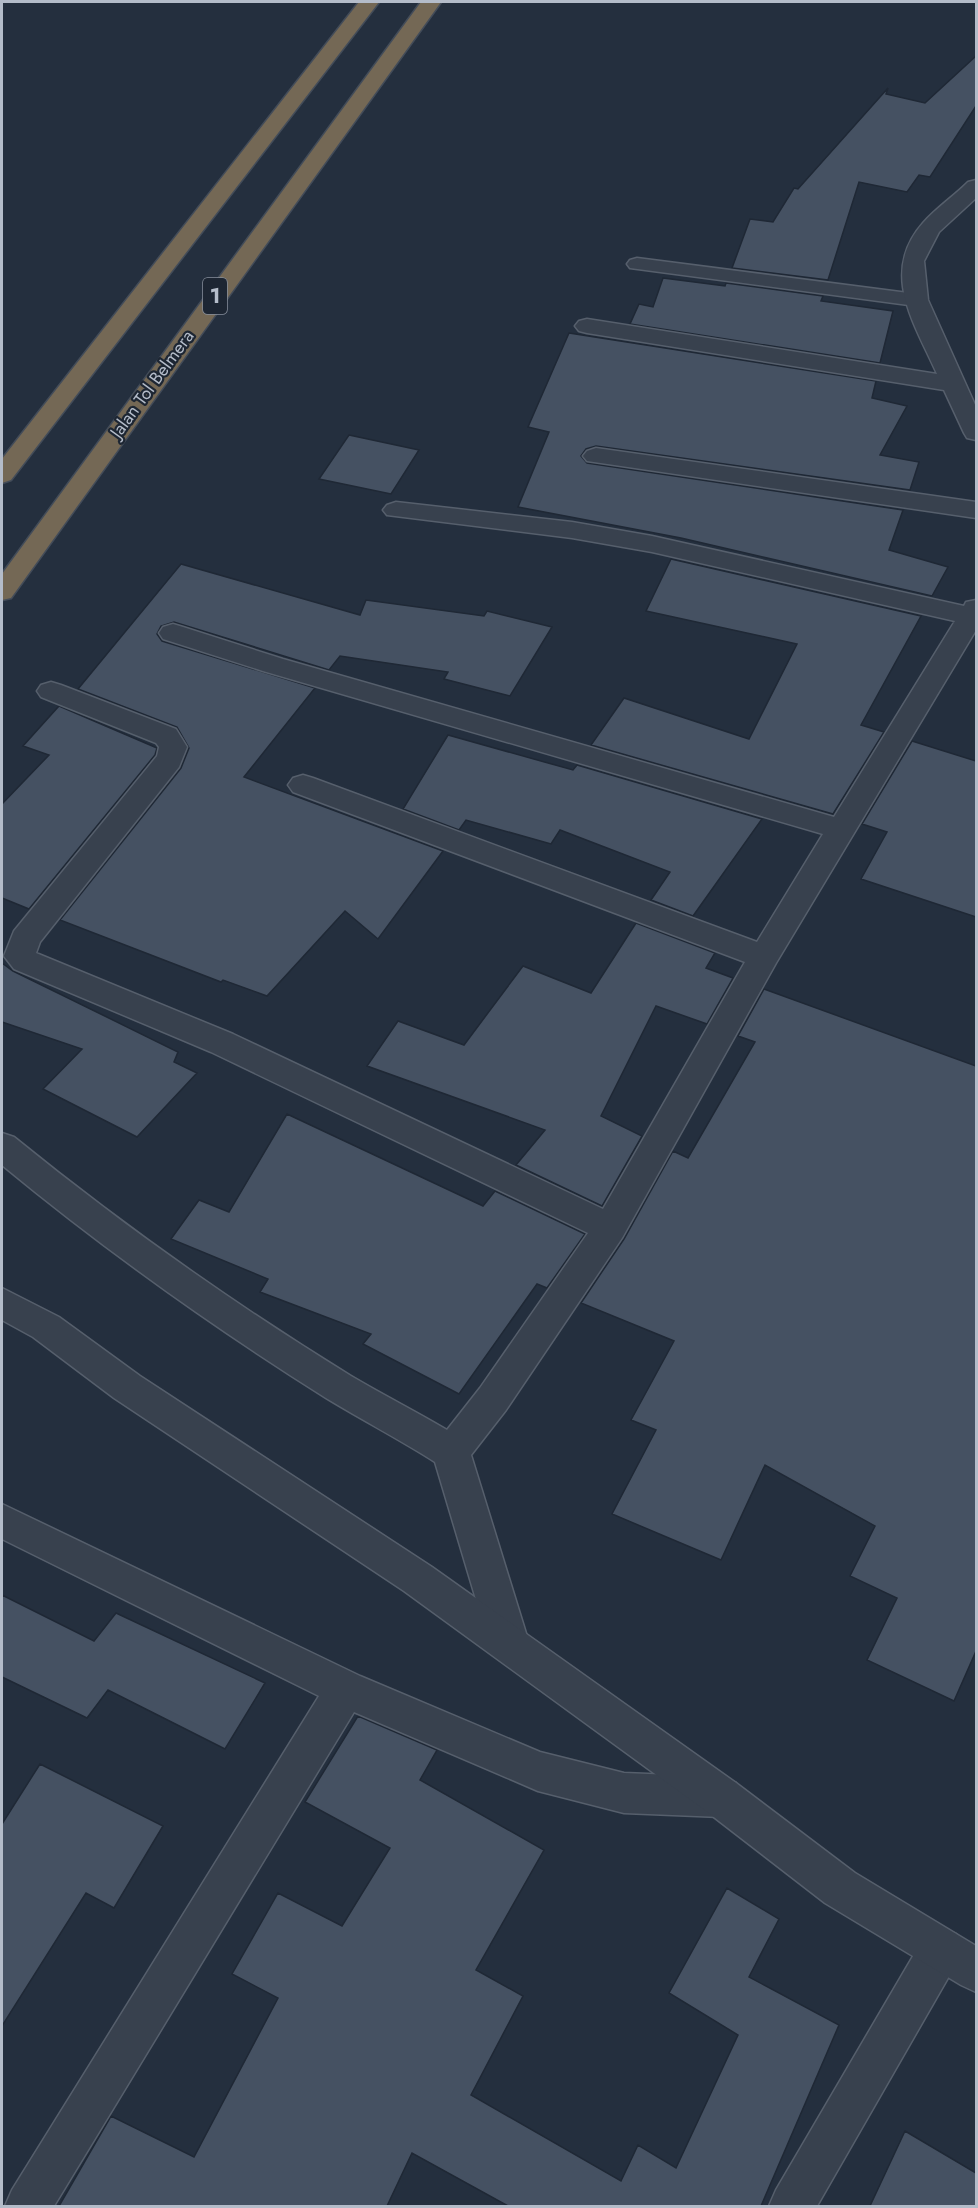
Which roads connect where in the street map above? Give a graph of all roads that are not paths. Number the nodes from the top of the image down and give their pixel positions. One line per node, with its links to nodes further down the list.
1 (369, 2): 10 (highway)
2 (431, 2): 13 (highway, Jalan Tol Belmera / 1)
3 (976, 187): 5 (street)
4 (638, 264): 5 (lane)
5 (916, 300): 7 (street)
6 (587, 326): 7 (street)
7 (954, 384): 8 (street)
8 (976, 433)
9 (596, 456): 12 (street)
10 (2, 475)
11 (396, 510): 14 (street)
12 (976, 510)
13 (2, 592)
14 (974, 612): 18 (street)
15 (173, 633): 18 (street)
16 (51, 691): 21 (street)
17 (303, 785): 19 (street)
18 (841, 828): 19 (street)
19 (764, 957): 21 (street)
20 (2, 1146): 23 (street)
21 (610, 1228): 23 (street)
22 (2, 1303): 25 (street)
23 (451, 1452): 25 (street)
24 (2, 1521): 26 (street)
25 (509, 1643): 27 (street)
26 (346, 1689): 27 (street); 29 (street)
27 (722, 1797): 28 (street)
28 (959, 1960): 30 (street)
29 (28, 2206)
30 (792, 2206)

